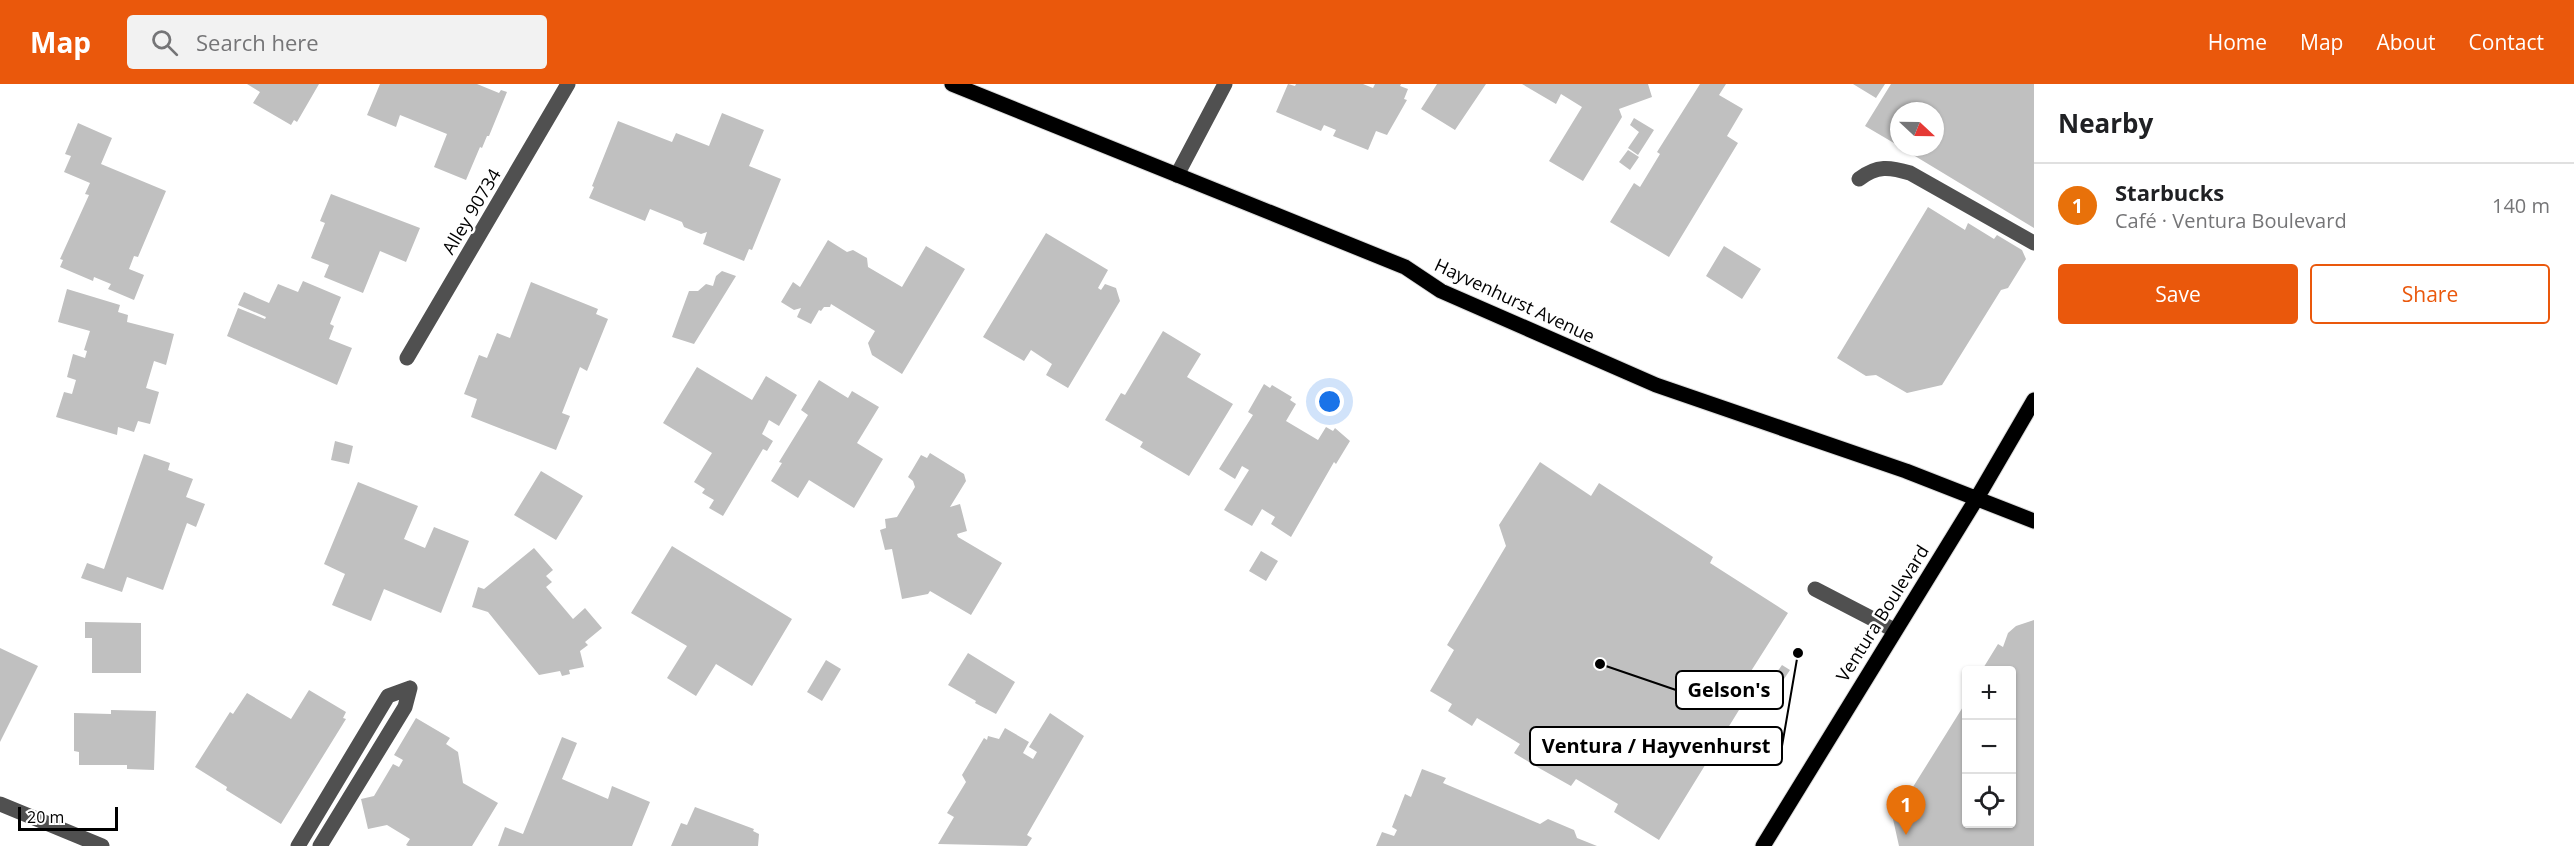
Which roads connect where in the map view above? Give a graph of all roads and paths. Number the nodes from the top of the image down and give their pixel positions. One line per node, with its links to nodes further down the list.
1 (568, 84): 7 (street, Alley 90734)
2 (952, 84): 4 (main road, Hayvenhurst Avenue)
3 (1226, 84): 4 (street)
4 (1178, 175): 9 (main road, Hayvenhurst Avenue)
5 (1859, 178): 6 (street)
6 (2034, 243)
7 (406, 358)
8 (2034, 400): 9 (main road, Ventura Boulevard)
9 (1977, 498): 10 (main road, Hayvenhurst Avenue); 12 (main road, Ventura Boulevard)
10 (2034, 521)
11 (1815, 589): 12 (street)
12 (1894, 630): 17 (main road, Ventura Boulevard)
13 (0, 804): 14 (street)
14 (102, 846)
15 (298, 846): 16 (street)
16 (320, 846)
17 (1763, 846)

